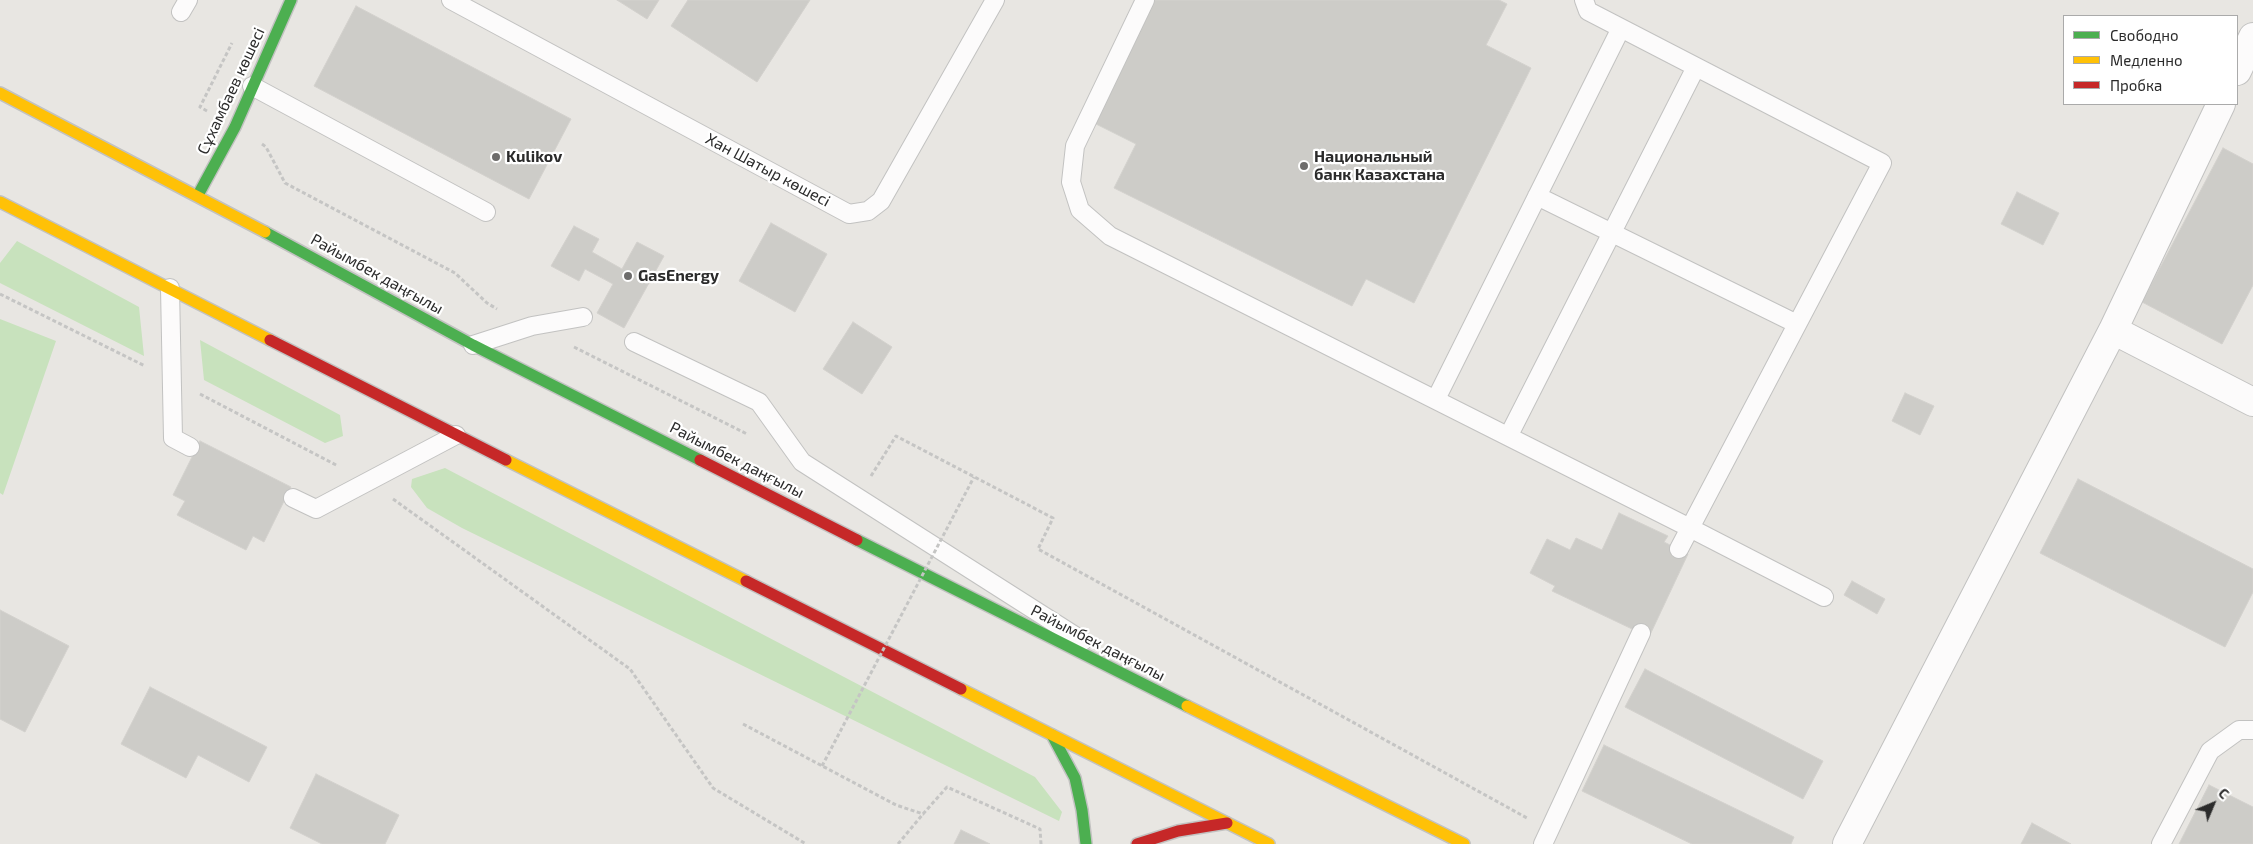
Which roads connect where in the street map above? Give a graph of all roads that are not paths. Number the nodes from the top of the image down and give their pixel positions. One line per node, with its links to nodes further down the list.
1 (291, 0): 10 (main road, Сұхамбаев көшесі)
2 (451, 0): 3 (lane, Хан Шатыр көшесі)
3 (995, 0)
4 (1145, 0): 24 (lane)
5 (1584, 0): 6 (lane)
6 (1621, 28): 8 (lane); 14 (lane)
7 (2253, 37): 9 (street)
8 (1696, 67): 17 (lane); 20 (lane)
9 (2238, 69)
10 (252, 86): 13 (main road, Сұхамбаев көшесі); 16 (lane)
11 (0, 93): 13 (main road, Райымбек даңғылы)
12 (2221, 105): 21 (street)
13 (198, 196): 23 (main road, Райымбек даңғылы)
14 (1537, 196): 17 (lane); 24 (lane)
15 (1, 205): 18 (main road)
16 (486, 212)
17 (1612, 233): 20 (lane); 27 (lane)
18 (170, 288): 26 (main road); 28 (lane)
19 (583, 317): 23 (lane)
20 (1798, 324): 30 (lane)
21 (2113, 330): 25 (street); 43 (street)
22 (634, 342): 34 (lane)
23 (473, 345): 34 (main road, Райымбек даңғылы)
24 (1436, 399): 27 (lane)
25 (2253, 402)
26 (456, 435): 29 (lane); 36 (main road)
27 (1508, 436): 30 (lane)
28 (190, 447)
29 (293, 498)
30 (1690, 528): 31 (lane); 32 (lane)
31 (1679, 549)
32 (1824, 596)
33 (1641, 633): 38 (lane)
34 (1178, 702): 42 (main road, Райымбек даңғылы)
35 (2253, 730): 44 (lane)
36 (1052, 735): 37 (main road); 39 (main road)
37 (1227, 823): 40 (main road); 41 (main road)
38 (1546, 837)
39 (1086, 844)
40 (1137, 844)
41 (1269, 844)
42 (1464, 844)
43 (1847, 844)
44 (2161, 844)

